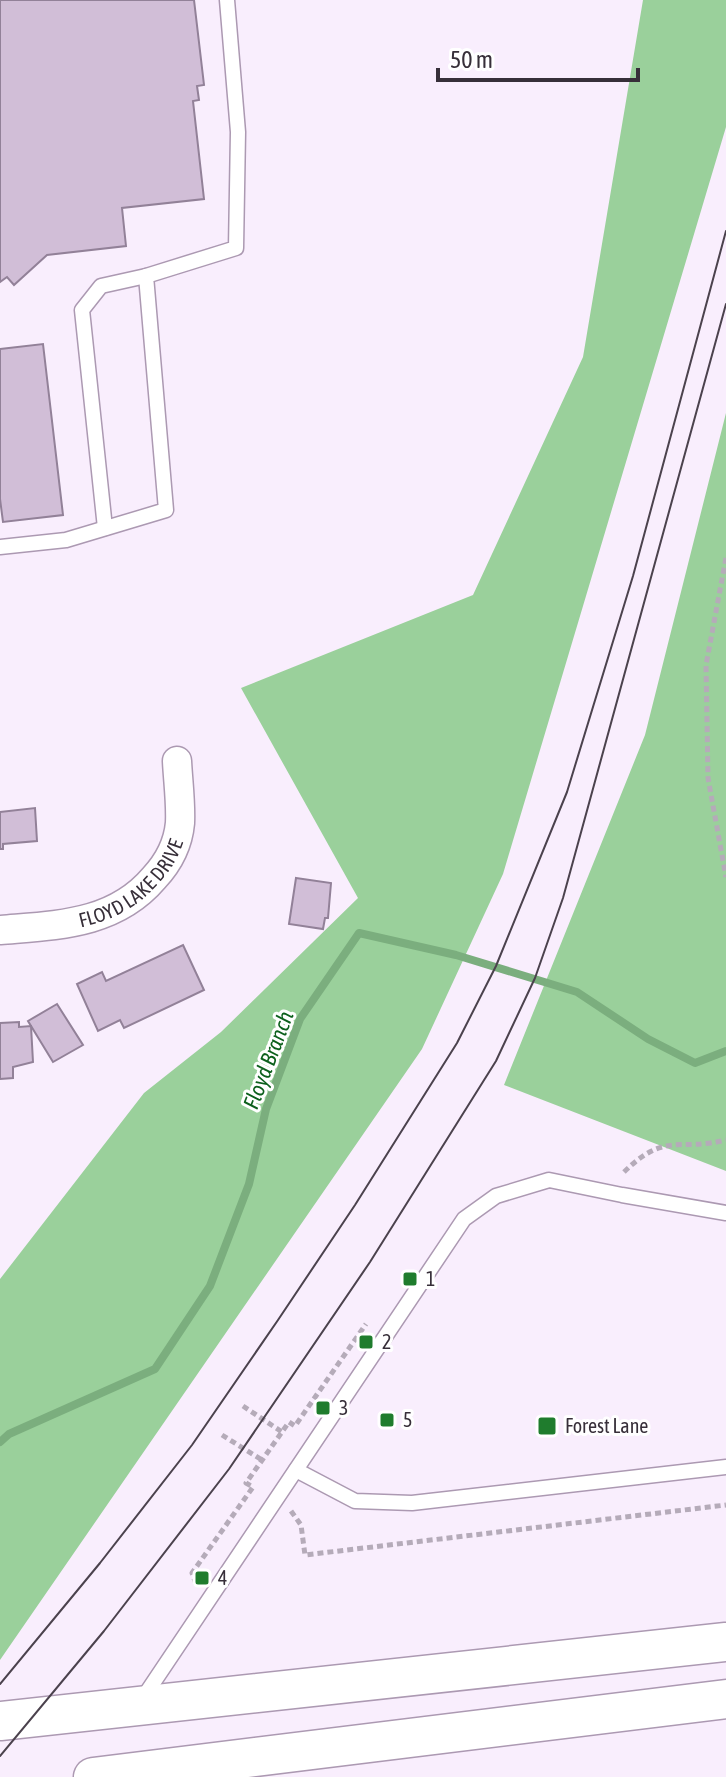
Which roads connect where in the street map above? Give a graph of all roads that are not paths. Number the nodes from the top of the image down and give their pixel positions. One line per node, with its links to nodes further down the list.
1 (227, 0): 2 (lane)
2 (146, 276): 3 (lane); 3 (lane)
3 (105, 528): 4 (lane)
4 (0, 547)
5 (177, 761): 6 (street, FLOYD LAKE DRIVE)
6 (0, 930)
7 (726, 1213): 9 (lane)
8 (726, 1467): 9 (lane)
9 (296, 1470): 12 (lane)
10 (726, 1642): 12 (main road)
11 (726, 1699): 14 (main road)
12 (136, 1708): 13 (main road)
13 (0, 1721)
14 (164, 1773): 15 (main road)
15 (93, 1777)

